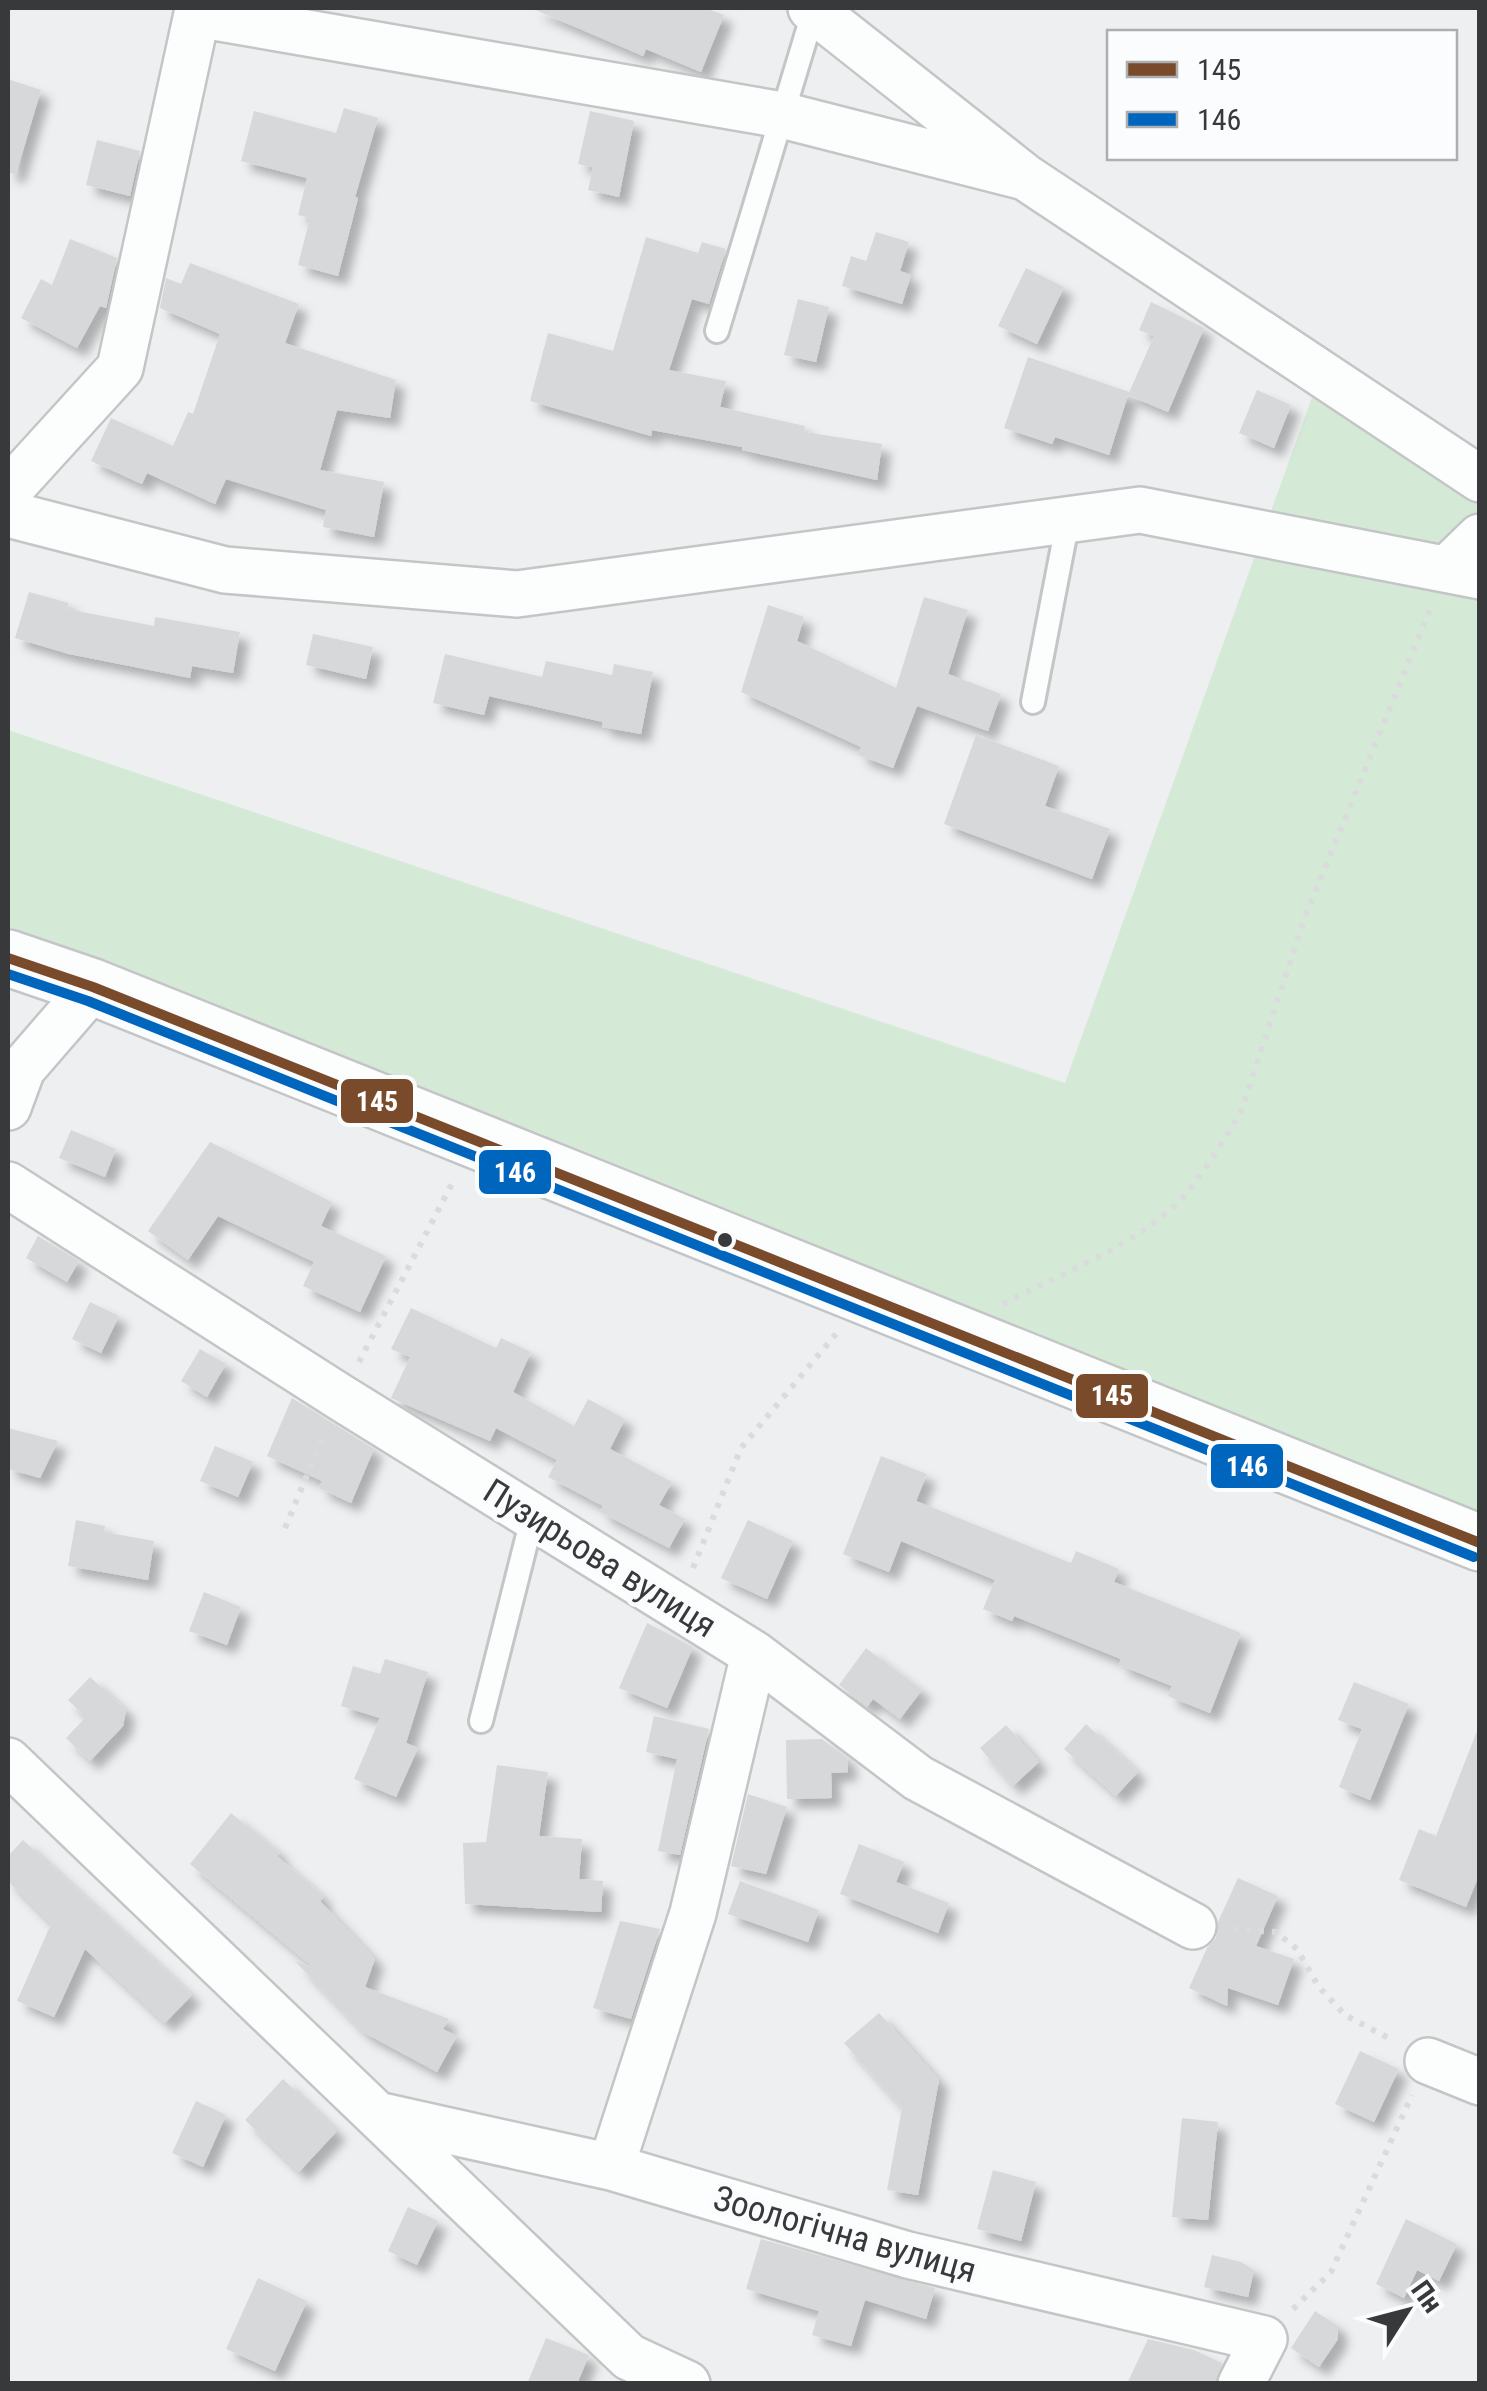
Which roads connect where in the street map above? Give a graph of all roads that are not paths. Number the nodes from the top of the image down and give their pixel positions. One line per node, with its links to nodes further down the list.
1 (813, 9): 3 (lane); 4 (street)
2 (192, 11): 3 (street); 7 (street)
3 (782, 115): 4 (street); 5 (lane)
4 (1025, 177): 6 (street)
5 (717, 330)
6 (1480, 479)
7 (8, 491)
8 (8, 514): 9 (street)
9 (1068, 520): 11 (street); 12 (lane)
10 (1480, 538): 11 (street)
11 (1463, 572)
12 (1033, 702)
13 (8, 958): 14 (street)
14 (94, 987): 15 (street); 18 (street)
15 (8, 1107)
16 (8, 1185): 17 (street, Пузирьова вулиця)
17 (534, 1515): 19 (street, Пузирьова вулиця); 20 (lane)
18 (1480, 1543)
19 (754, 1654): 22 (street, Пузирьова вулиця); 26 (street)
20 (480, 1722)
21 (8, 1762): 25 (street)
22 (1192, 1926)
23 (1428, 2061): 24 (street)
24 (1480, 2082)
25 (377, 2115): 26 (street, Зоологічна вулиця); 27 (street)
26 (610, 2167): 29 (street, Зоологічна вулиця)
27 (624, 2370): 28 (street)
28 (688, 2384)
29 (1240, 2384)

